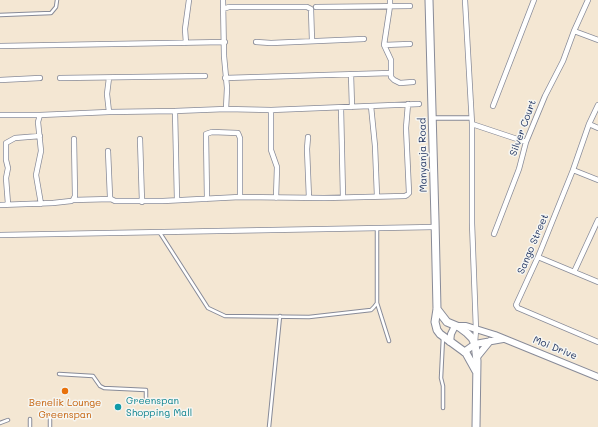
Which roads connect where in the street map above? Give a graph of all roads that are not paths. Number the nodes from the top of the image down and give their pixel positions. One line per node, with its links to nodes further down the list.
1 (57, 0): 15 (lane)
2 (189, 0): 22 (street)
3 (223, 0): 14 (street)
4 (294, 0): 10 (street)
5 (390, 0): 11 (street)
6 (429, 0): 48 (main road, Manyanja Road)
7 (465, 0): 49 (street)
8 (534, 0): 39 (street)
9 (588, 0): 16 (street, Silver Court)
10 (294, 6): 14 (street); 19 (street)
11 (390, 6): 12 (street); 13 (street); 24 (street)
12 (410, 6)
13 (316, 7)
14 (223, 9): 20 (street)
15 (0, 14)
16 (574, 31): 18 (street); 57 (street, Silver Court)
17 (364, 39): 19 (street)
18 (598, 40)
19 (312, 41): 21 (street)
20 (225, 42): 22 (street); 32 (street)
21 (256, 42)
22 (186, 43): 25 (street)
23 (410, 44): 24 (street)
24 (384, 45): 26 (street)
25 (0, 46)
26 (391, 73): 27 (street); 34 (street)
27 (350, 74): 32 (street); 40 (street)
28 (205, 76): 31 (street)
29 (40, 78): 33 (street)
30 (60, 78): 31 (street)
31 (109, 78): 45 (street)
32 (225, 78): 42 (street)
33 (0, 80)
34 (413, 82)
35 (408, 104): 36 (street); 38 (street); 61 (street)
36 (419, 104)
37 (598, 105): 51 (street, Sango Street)
38 (371, 106): 40 (street); 61 (street)
39 (493, 106)
40 (352, 107): 41 (street)
41 (341, 108): 43 (street); 63 (street)
42 (226, 109): 43 (street); 44 (street)
43 (271, 110): 64 (street)
44 (175, 111): 45 (street); 69 (street)
45 (109, 112): 47 (street)
46 (0, 115): 47 (street)
47 (40, 115): 53 (street)
48 (432, 118): 49 (street); 75 (main road, Manyanja Road)
49 (471, 118): 50 (street)
50 (472, 124): 57 (street); 87 (street)
51 (589, 124): 52 (street); 59 (street, Sango Street)
52 (598, 128)
53 (40, 136): 71 (street); 72 (street)
54 (308, 137): 65 (street)
55 (74, 139): 67 (street)
56 (140, 139): 70 (street)
57 (526, 142): 78 (street, Silver Court)
58 (108, 151): 68 (street)
59 (573, 170): 60 (street); 80 (street, Sango Street)
60 (598, 180)
61 (377, 196): 63 (street)
62 (240, 197): 64 (street); 66 (street); 66 (street)
63 (343, 197): 65 (street)
64 (276, 198): 65 (street)
65 (309, 198)
66 (207, 199): 69 (street)
67 (73, 200): 68 (street); 72 (street)
68 (111, 200): 70 (street)
69 (177, 200): 70 (street)
70 (142, 202)
71 (8, 204): 72 (street); 73 (street)
72 (41, 204)
73 (0, 205)
74 (598, 220): 81 (street)
75 (435, 227): 76 (street); 84 (main road, Manyanja Road)
76 (377, 229): 77 (street); 83 (lane)
77 (160, 233): 79 (street); 85 (lane)
78 (494, 234)
79 (0, 235)
80 (538, 257): 81 (street); 93 (street, Sango Street)
81 (574, 272): 82 (street)
82 (598, 282)
83 (377, 303): 85 (lane); 90 (lane)
84 (437, 309): 86 (main road); 88 (main road, Manyanja Road)
85 (280, 316): 108 (lane)
86 (455, 326): 87 (street, Moi Drive); 92 (street); 94 (main road)
87 (476, 330): 89 (street, Moi Drive); 94 (street)
88 (443, 337): 92 (main road); 101 (lane)
89 (504, 339): 91 (street); 99 (street, Moi Drive)
90 (389, 341)
91 (490, 341): 94 (street); 96 (street)
92 (450, 342): 95 (main road)
93 (598, 342)
94 (475, 344): 95 (street); 96 (main road)
95 (464, 352): 97 (main road)
96 (477, 357): 97 (main road)
97 (476, 371): 109 (main road)
98 (59, 374): 100 (lane)
99 (598, 376)
100 (146, 398)
101 (443, 408)
102 (50, 418): 107 (lane)
103 (30, 419): 106 (lane)
104 (8, 420): 105 (lane)
105 (0, 423)
106 (30, 427)
107 (50, 427)
108 (269, 427)
109 (476, 427)

